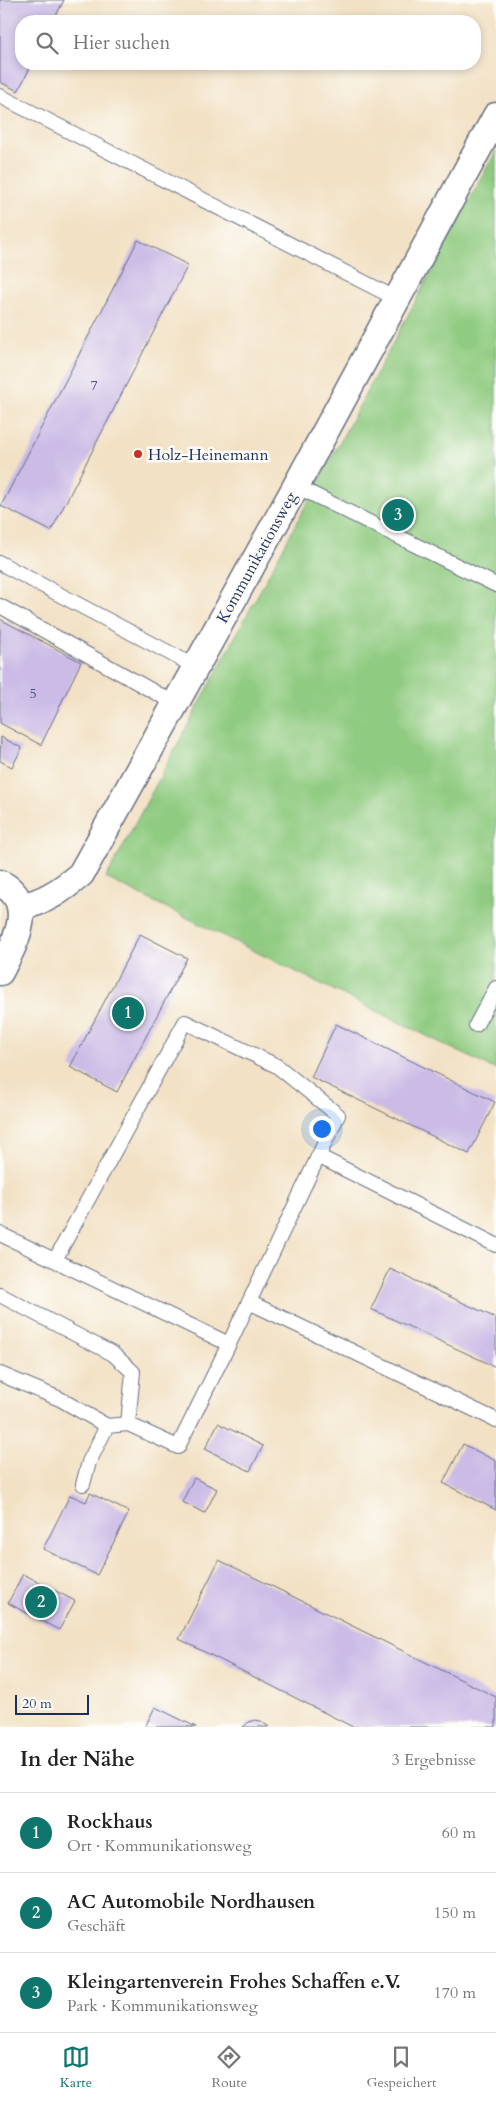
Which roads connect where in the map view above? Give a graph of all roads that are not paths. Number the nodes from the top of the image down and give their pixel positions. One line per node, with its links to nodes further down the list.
1 (0, 96): 3 (lane)
2 (496, 116): 3 (street, Kommunikationsweg)
3 (397, 299): 4 (street, Kommunikationsweg)
4 (296, 486): 6 (lane); 8 (street, Kommunikationsweg)
5 (0, 563): 8 (lane)
6 (496, 585)
7 (0, 606): 9 (lane)
8 (196, 668): 9 (street, Kommunikationsweg)
9 (176, 704): 11 (street, Kommunikationsweg)
10 (0, 883): 11 (street)
11 (20, 907): 12 (street)
12 (0, 972)
13 (496, 988): 14 (lane)
14 (476, 1025)
15 (318, 1156): 17 (lane); 18 (lane); 20 (lane)
16 (0, 1234): 18 (lane)
17 (496, 1245)
18 (55, 1260): 21 (lane)
19 (0, 1295): 24 (lane)
20 (249, 1302): 21 (lane); 23 (lane)
21 (229, 1344): 24 (lane)
22 (0, 1374): 25 (lane)
23 (496, 1420)
24 (128, 1424): 25 (lane)
25 (107, 1426): 26 (lane)
26 (83, 1484)

